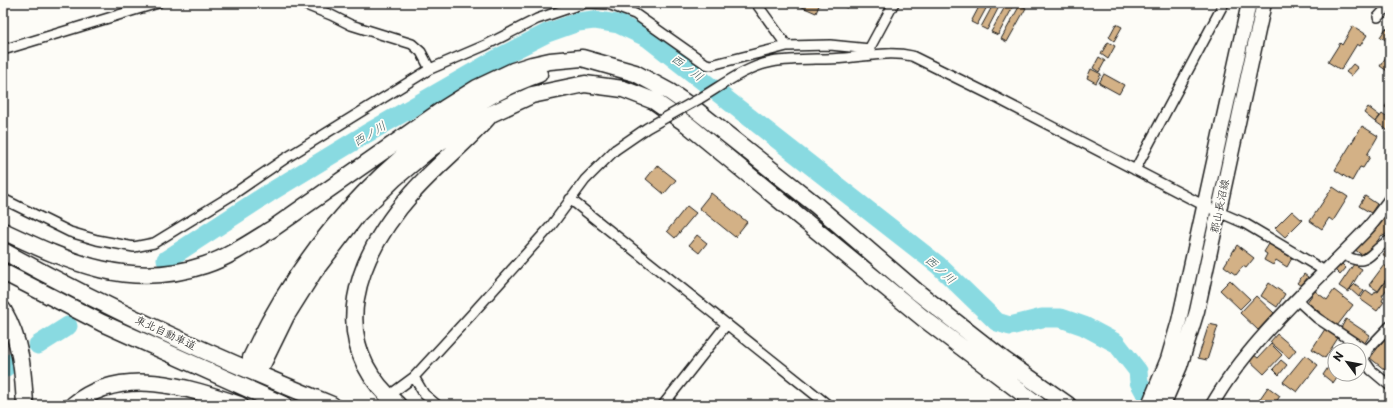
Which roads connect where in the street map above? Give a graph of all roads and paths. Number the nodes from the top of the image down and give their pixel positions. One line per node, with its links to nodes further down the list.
1 (158, 3): 11 (street)
2 (301, 3): 14 (street)
3 (756, 3): 10 (street)
4 (894, 3): 12 (street)
5 (1224, 3): 16 (street)
6 (1249, 3): 20 (main road, 郡山長沼線)
7 (1264, 3): 21 (main road, 郡山長沼線)
8 (1390, 4): 9 (street)
9 (1378, 17)
10 (787, 46): 12 (street); 14 (street)
11 (3, 50)
12 (868, 52): 16 (street); 17 (street, bridge)
13 (600, 62): 15 (highway); 22 (highway); 48 (highway)
14 (430, 69): 18 (street)
15 (491, 114): 37 (highway); 47 (highway)
16 (1135, 170): 20 (street)
17 (570, 198): 30 (street); 35 (street)
18 (3, 199)
19 (1390, 200): 25 (street)
20 (1205, 206): 21 (street); 49 (main road, 郡山長沼線)
21 (1218, 211): 26 (street); 38 (main road, 郡山長沼線)
22 (3, 231)
23 (1390, 240): 25 (street)
24 (3, 251): 43 (highway, 東北自動車道)
25 (1342, 254): 26 (street)
26 (1324, 271): 28 (street)
27 (3, 272): 42 (highway, 東北自動車道)
28 (1297, 300): 32 (street); 50 (street)
29 (3, 310): 39 (highway)
30 (727, 324): 45 (street); 46 (street)
31 (1390, 326): 33 (street)
32 (1353, 342)
33 (1367, 351)
34 (1367, 365): 36 (street)
35 (414, 377): 37 (street); 44 (street)
36 (1390, 386)
37 (396, 398)
38 (1164, 404)
39 (25, 405)
40 (73, 405): 41 (highway)
41 (240, 405)
42 (284, 405)
43 (332, 405)
44 (437, 405)
45 (663, 405)
46 (828, 405)
47 (1038, 405)
48 (1068, 405)
49 (1149, 405)
50 (1212, 405)

